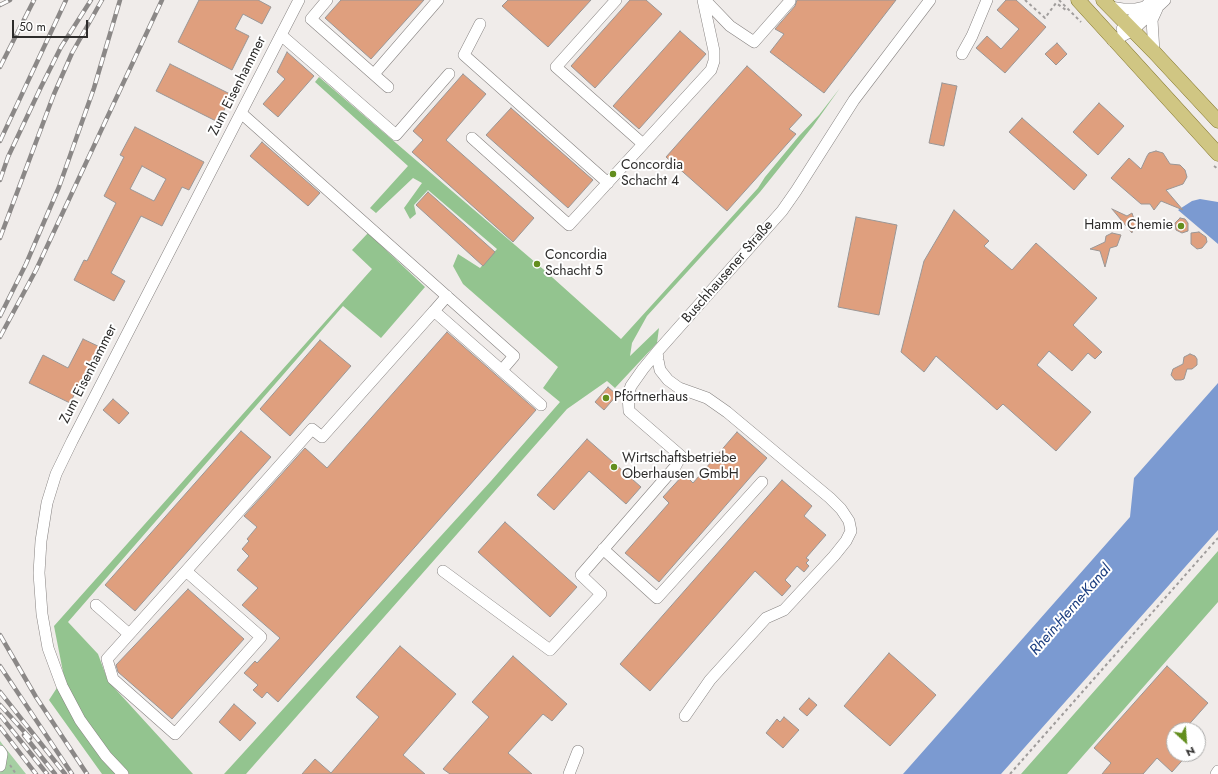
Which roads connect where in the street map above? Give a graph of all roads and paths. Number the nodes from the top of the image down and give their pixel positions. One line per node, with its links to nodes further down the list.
1 (299, 0): 15 (street, Zum Eisenhammer)
2 (327, 0): 19 (street)
3 (437, 0): 19 (street)
4 (616, 0): 25 (street)
5 (704, 0): 9 (street); 25 (street)
6 (930, 0): 30 (street, Buschhausener Straße)
7 (987, 0): 18 (street)
8 (1025, 0): 11 (path)
9 (790, 1)
10 (1155, 3): 12 (street); 14 (street); 17 (street)
11 (1072, 4): 16 (main road)
12 (1107, 4): 14 (main road)
13 (480, 24): 27 (street)
14 (1130, 27): 16 (street); 17 (main road)
15 (281, 35): 20 (street); 22 (street, Zum Eisenhammer)
16 (1113, 40): 26 (main road)
17 (1154, 52): 23 (main road)
18 (962, 54)
19 (374, 74): 21 (street)
20 (449, 74)
21 (388, 86)
22 (241, 113): 28 (street); 45 (street, Zum Eisenhammer)
23 (1218, 121)
24 (472, 138): 27 (street)
25 (643, 144): 27 (street)
26 (1218, 154)
27 (608, 183)
28 (447, 296): 29 (street); 31 (street)
29 (434, 310): 31 (street); 36 (street)
30 (657, 352): 35 (street, Buschhausener Straße); 40 (street)
31 (502, 370): 32 (street)
32 (541, 405)
33 (762, 482): 35 (street)
34 (1218, 538): 47 (path)
35 (603, 549): 37 (street)
36 (186, 571): 39 (street); 39 (street)
37 (443, 571)
38 (96, 605): 39 (street)
39 (129, 634)
40 (685, 716)
41 (0, 751): 43 (street)
42 (578, 751): 46 (street)
43 (0, 766)
44 (1218, 771): 48 (street)
45 (123, 774)
46 (569, 774)
47 (1010, 774)
48 (1216, 774)

